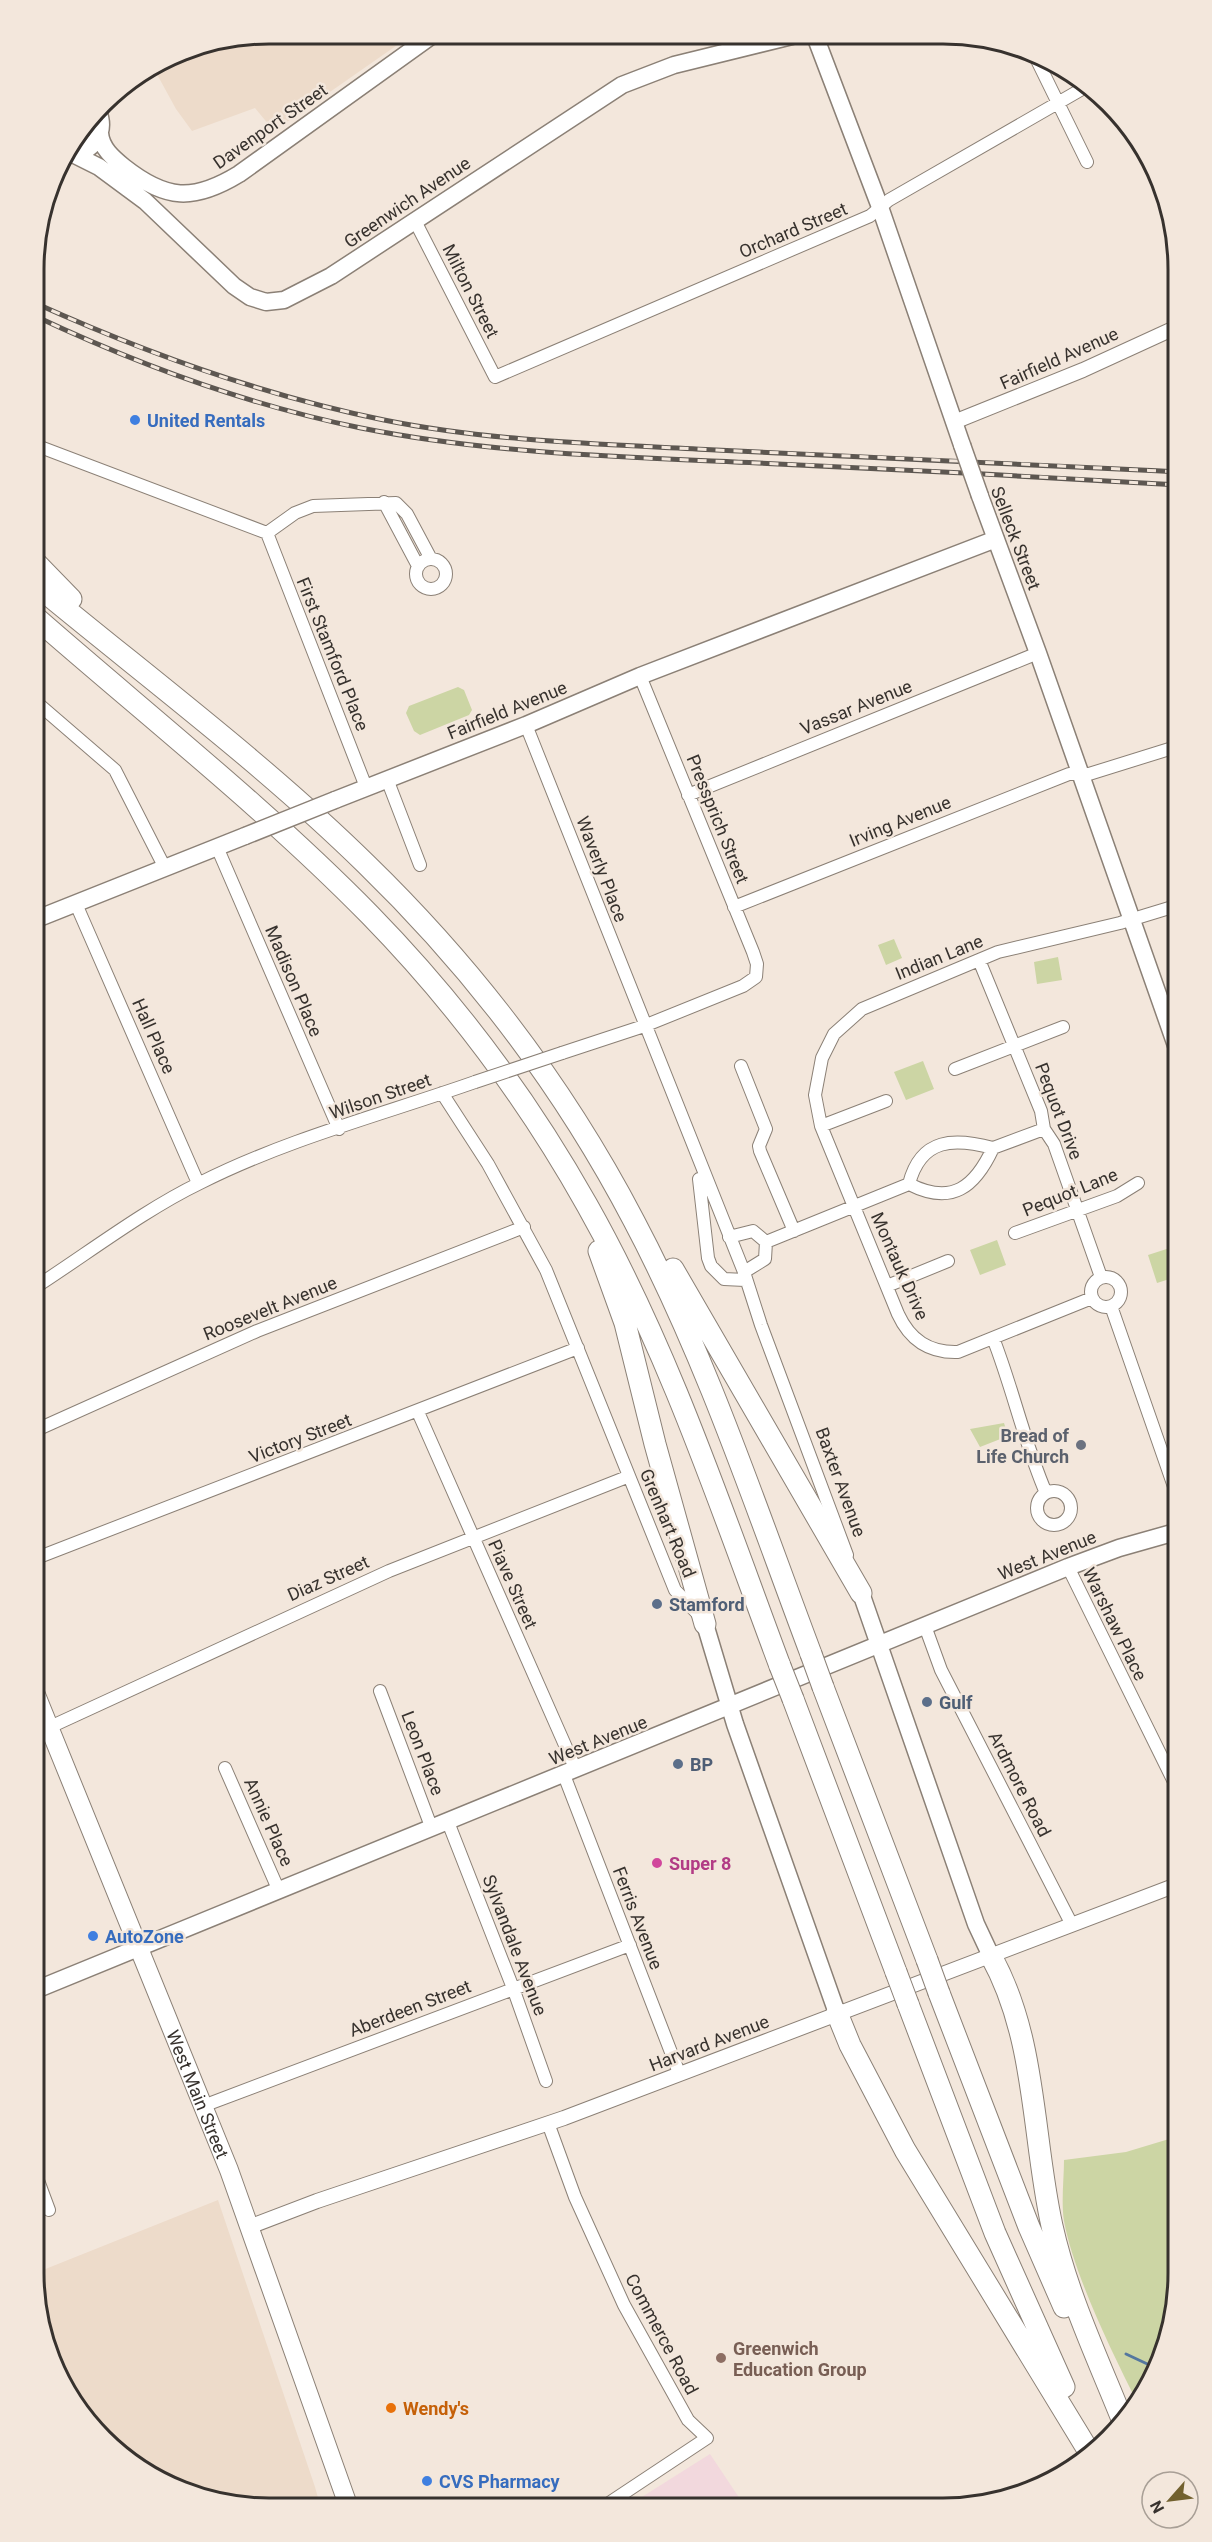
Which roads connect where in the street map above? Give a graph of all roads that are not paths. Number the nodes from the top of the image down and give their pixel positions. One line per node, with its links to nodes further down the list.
1 (420, 44): 8 (main road, Davenport Street)
2 (759, 44): 13 (main road, Greenwich Avenue)
3 (818, 44): 12 (main road, Selleck Street)
4 (1040, 65): 6 (street)
5 (1080, 90): 6 (street, Orchard Street)
6 (1058, 103): 11 (street); 12 (street, Orchard Street)
7 (100, 119): 8 (main road)
8 (100, 134): 9 (main road)
9 (76, 151)
10 (74, 156): 13 (main road, Greenwich Avenue)
11 (1087, 162)
12 (880, 207): 15 (street, Orchard Street); 16 (main road, Selleck Street)
13 (415, 221): 15 (street, Milton Street)
14 (1168, 331): 16 (street, Fairfield Avenue)
15 (495, 377)
16 (954, 423): 20 (main road, Selleck Street, bridge)
17 (44, 448): 19 (street)
18 (384, 502): 19 (street); 21 (street); 22 (street)
19 (267, 533): 34 (street, First Stamford Place)
20 (996, 539): 26 (main road, Selleck Street); 27 (main road, Fairfield Avenue)
21 (431, 559): 22 (street); 22 (street)
22 (418, 566)
23 (44, 571): 28 (highway)
24 (44, 591): 28 (highway)
25 (44, 625): 61 (highway)
26 (1038, 653): 32 (main road, Selleck Street); 35 (street, Vassar Avenue)
27 (640, 676): 30 (main road, Fairfield Avenue); 35 (street, Pressprich Street)
28 (152, 680): 55 (highway)
29 (44, 710): 38 (street)
30 (526, 725): 33 (main road, Fairfield Avenue); 47 (street, Waverly Place)
31 (1168, 749): 32 (street, Irving Avenue)
32 (1080, 774): 40 (street, Irving Avenue); 43 (main road, Selleck Street)
33 (387, 779): 34 (main road, Fairfield Avenue); 37 (street)
34 (366, 787): 36 (main road, Fairfield Avenue, bridge)
35 (688, 795): 40 (street, Pressprich Street)
36 (217, 847): 38 (main road, Fairfield Avenue); 57 (street, Madison Place)
37 (420, 864)
38 (165, 868): 39 (main road, Fairfield Avenue)
39 (76, 904): 42 (main road, Fairfield Avenue); 62 (street, Hall Place)
40 (735, 907): 45 (street, Pressprich Street)
41 (1168, 908): 43 (street, Indian Lane)
42 (44, 916)
43 (1131, 919): 44 (street, Indian Lane); 46 (main road, Selleck Street)
44 (979, 960): 49 (street, Pequot Drive); 53 (street, Indian Lane)
45 (756, 977): 47 (street, Wilson Street)
46 (1168, 1023)
47 (644, 1026): 52 (street, Wilson Street, bridge); 59 (street, Baxter Avenue)
48 (1063, 1027): 49 (street)
49 (1015, 1046): 51 (street); 58 (street, Pequot Drive)
50 (741, 1066): 68 (street)
51 (955, 1069)
52 (442, 1093): 57 (street, Wilson Street); 67 (street, Grenhart Road)
53 (815, 1095): 56 (street, Montauk Drive)
54 (886, 1101): 56 (street)
55 (571, 1114): 90 (highway); 120 (highway, bridge)
56 (821, 1126): 65 (street, Montauk Drive)
57 (339, 1129): 62 (street, Wilson Street)
58 (1044, 1129): 60 (street); 66 (street, Pequot Drive)
59 (689, 1140): 70 (street, Baxter Avenue); 73 (street)
60 (993, 1148): 64 (street); 64 (street)
61 (566, 1170): 91 (highway); 121 (highway, bridge)
62 (198, 1183): 75 (street, Wilson Street)
63 (1138, 1183): 66 (street, Pequot Lane)
64 (909, 1184): 65 (street)
65 (854, 1207): 68 (street); 76 (street, Montauk Drive)
66 (1077, 1210): 69 (street, Pequot Lane); 74 (street, Pequot Drive)
67 (524, 1227): 80 (street, Grenhart Road); 82 (street, Roosevelt Avenue)
68 (794, 1231): 71 (street)
69 (1015, 1233)
70 (729, 1237): 71 (street); 73 (street, Baxter Avenue)
71 (766, 1242): 73 (street)
72 (948, 1261): 76 (street)
73 (744, 1276): 90 (street, Baxter Avenue)
74 (1101, 1277): 77 (street); 78 (street)
75 (44, 1282)
76 (887, 1286): 79 (street, Montauk Drive)
77 (1092, 1298): 78 (street); 79 (street, Montauk Drive)
78 (1111, 1306): 83 (street)
79 (993, 1338): 85 (street)
80 (578, 1348): 81 (street, Victory Street); 84 (street, Grenhart Road)
81 (418, 1412): 87 (street, Piave Street); 88 (street, Victory Street)
82 (44, 1427)
83 (1168, 1469)
84 (627, 1477): 87 (street, Diaz Street); 91 (street, Grenhart Road)
85 (1046, 1493)
86 (1168, 1533): 89 (main road, West Avenue)
87 (473, 1537): 97 (street, Diaz Street); 100 (street, Piave Street)
88 (44, 1555)
89 (1068, 1567): 92 (main road, West Avenue); 99 (street, Warshaw Place)
90 (861, 1593): 93 (main road, Baxter Avenue)
91 (705, 1624): 95 (main road, Grenhart Road)
92 (925, 1626): 93 (main road, West Avenue); 105 (street, Ardmore Road)
93 (878, 1645): 95 (main road, West Avenue); 108 (main road, Baxter Avenue)
94 (380, 1691): 102 (street, Leon Place)
95 (731, 1707): 100 (main road, West Avenue); 111 (main road, Grenhart Road)
96 (44, 1713): 97 (main road, West Main Street)
97 (50, 1727): 107 (main road, West Main Street)
98 (225, 1768): 104 (street, Annie Place)
99 (1168, 1770)
100 (570, 1773): 101 (main road, West Avenue); 106 (street, Ferris Avenue)
101 (448, 1822): 102 (main road, West Avenue); 110 (street, Sylvandale Avenue)
102 (432, 1829): 104 (main road, West Avenue)
103 (1168, 1888): 105 (street, Harvard Avenue)
104 (279, 1891): 107 (main road, West Avenue)
105 (1072, 1925): 108 (street, Harvard Avenue)
106 (630, 1945): 110 (street, Aberdeen Street); 112 (street, Ferris Avenue)
107 (140, 1946): 109 (main road, West Avenue); 114 (main road, West Main Street)
108 (991, 1956): 111 (street, Harvard Avenue); 119 (highway)
109 (44, 1985)
110 (513, 1988): 113 (street, Sylvandale Avenue); 114 (street, Aberdeen Street)
111 (837, 2013): 112 (street, Harvard Avenue); 122 (highway)
112 (679, 2073): 115 (street, Harvard Avenue)
113 (546, 2081)
114 (203, 2106): 118 (main road, West Main Street)
115 (548, 2123): 118 (street, Harvard Avenue); 124 (street, Commerce Road)
116 (44, 2197): 117 (street)
117 (49, 2210)
118 (249, 2227): 123 (main road, West Main Street)
119 (1119, 2414)
120 (1118, 2415)
121 (1092, 2443)
122 (1086, 2447)
123 (346, 2498)
124 (617, 2498)

